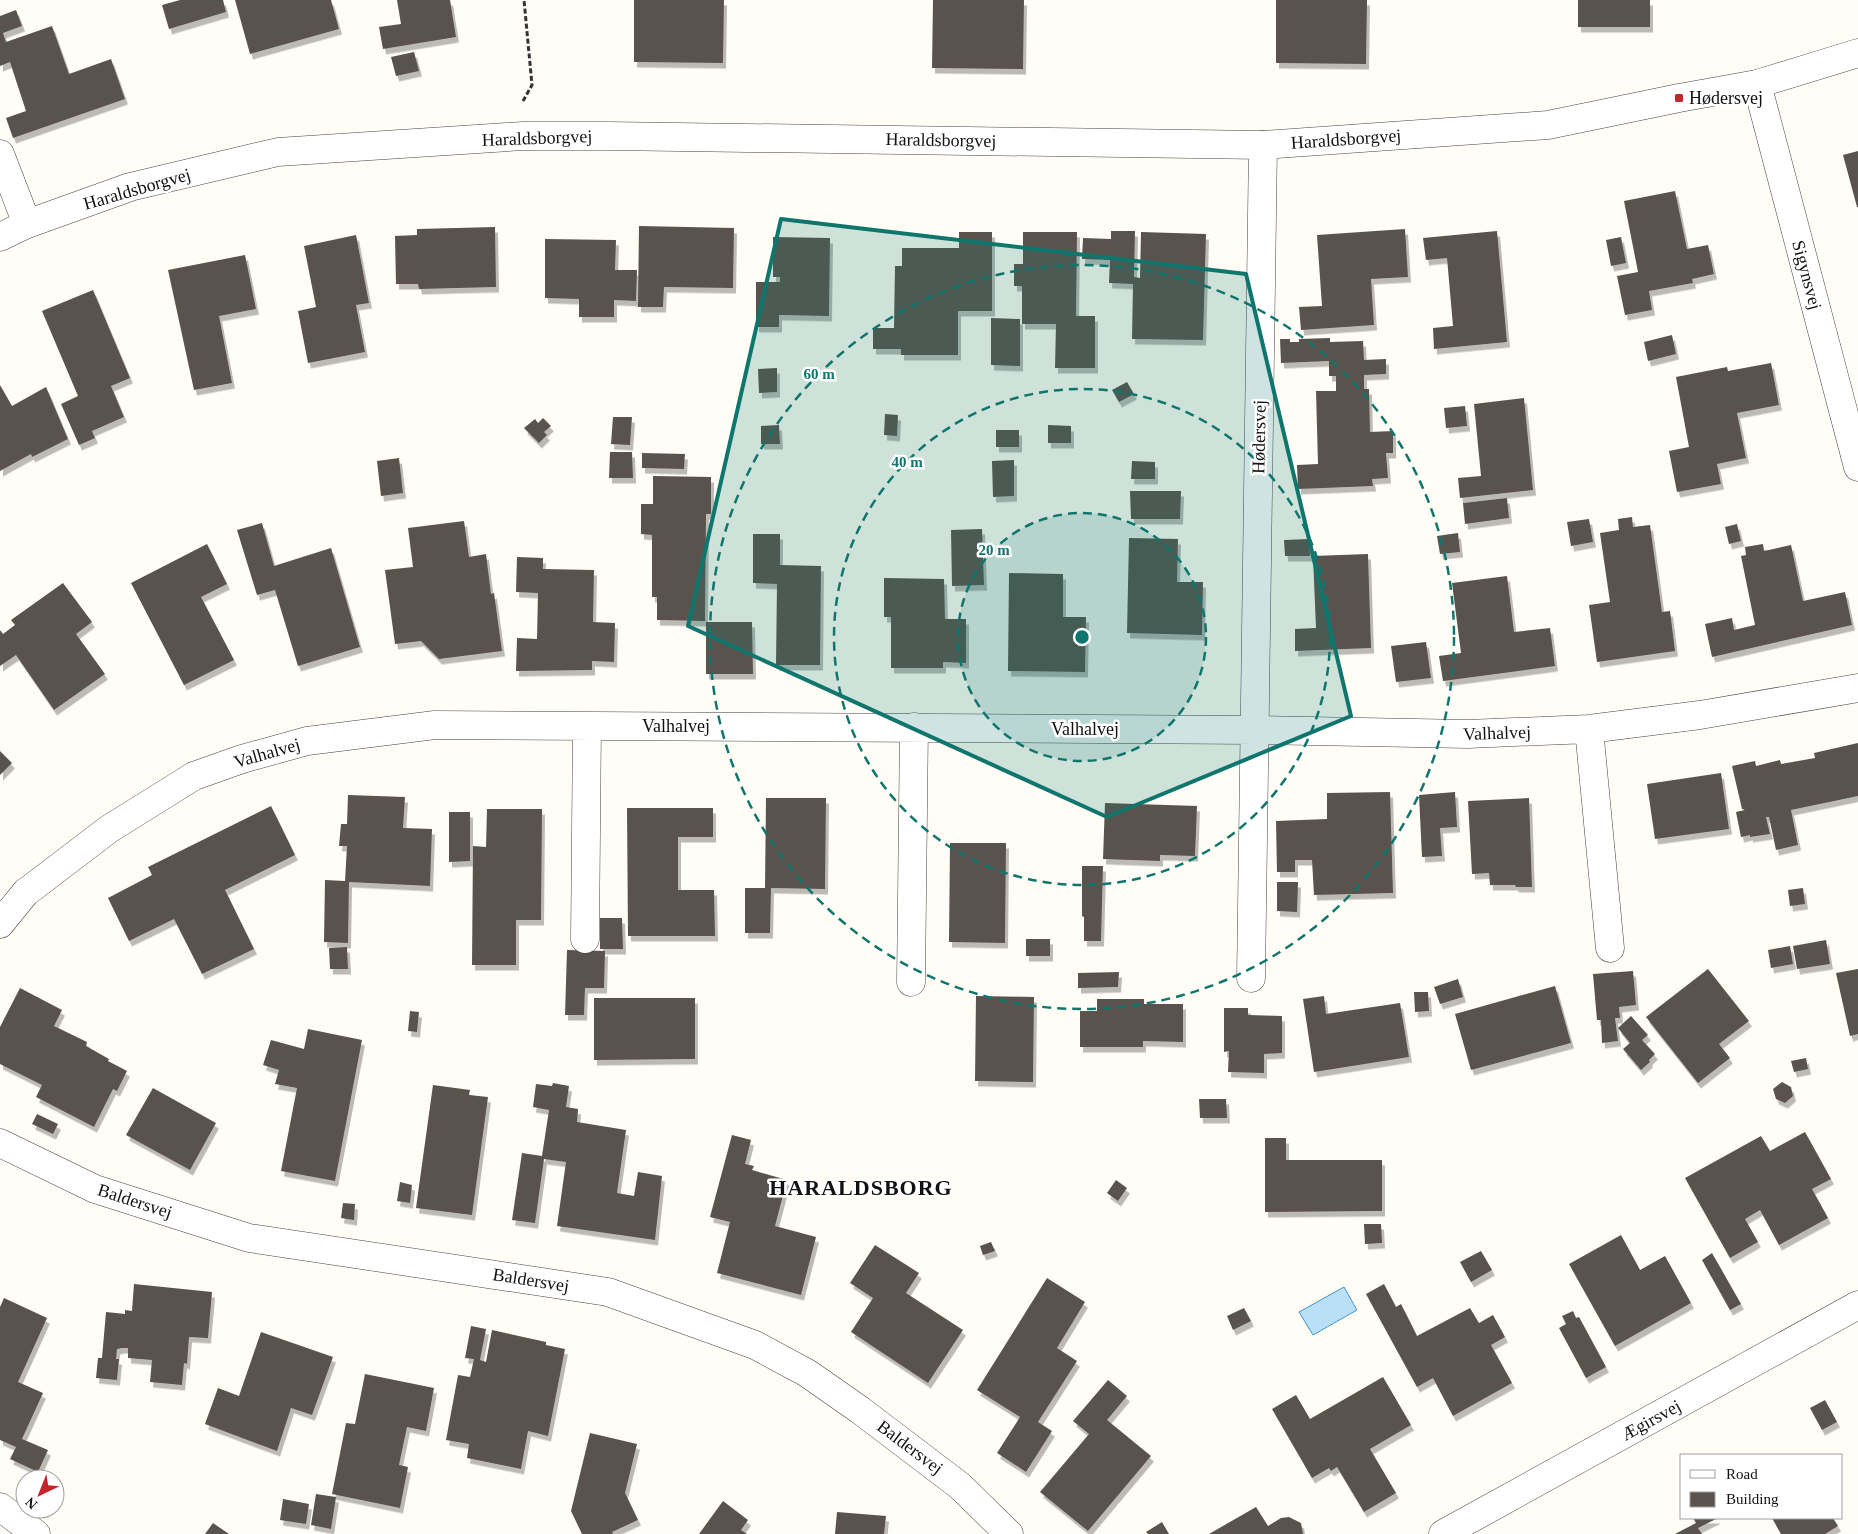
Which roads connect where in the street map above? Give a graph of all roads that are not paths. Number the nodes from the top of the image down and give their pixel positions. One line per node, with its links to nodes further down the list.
1 (1858, 53): 2 (street, Haraldsborgvej)
2 (1757, 84): 3 (street, Haraldsborgvej); 7 (street, Sigynsvej)
3 (1263, 145): 5 (street, Haraldsborgvej); 11 (street, Hødersvej)
4 (0, 154): 5 (street)
5 (27, 224): 6 (street, Haraldsborgvej)
6 (0, 237)
7 (1858, 467)
8 (1858, 688): 12 (street, Valhalvej)
9 (587, 726): 10 (street, Valhalvej); 13 (street, Valhalvej); 14 (street)
10 (914, 728): 11 (street, Valhalvej); 17 (street)
11 (1255, 730): 12 (street, Valhalvej); 16 (street)
12 (1589, 730): 15 (street)
13 (0, 924)
14 (585, 940)
15 (1610, 948)
16 (1250, 978)
17 (911, 982)
18 (0, 1143): 22 (street, Baldersvej)
19 (1858, 1305): 23 (street, Ægirsvej)
20 (0, 1507): 21 (street)
21 (36, 1534)
22 (1009, 1534)
23 (1443, 1534)

